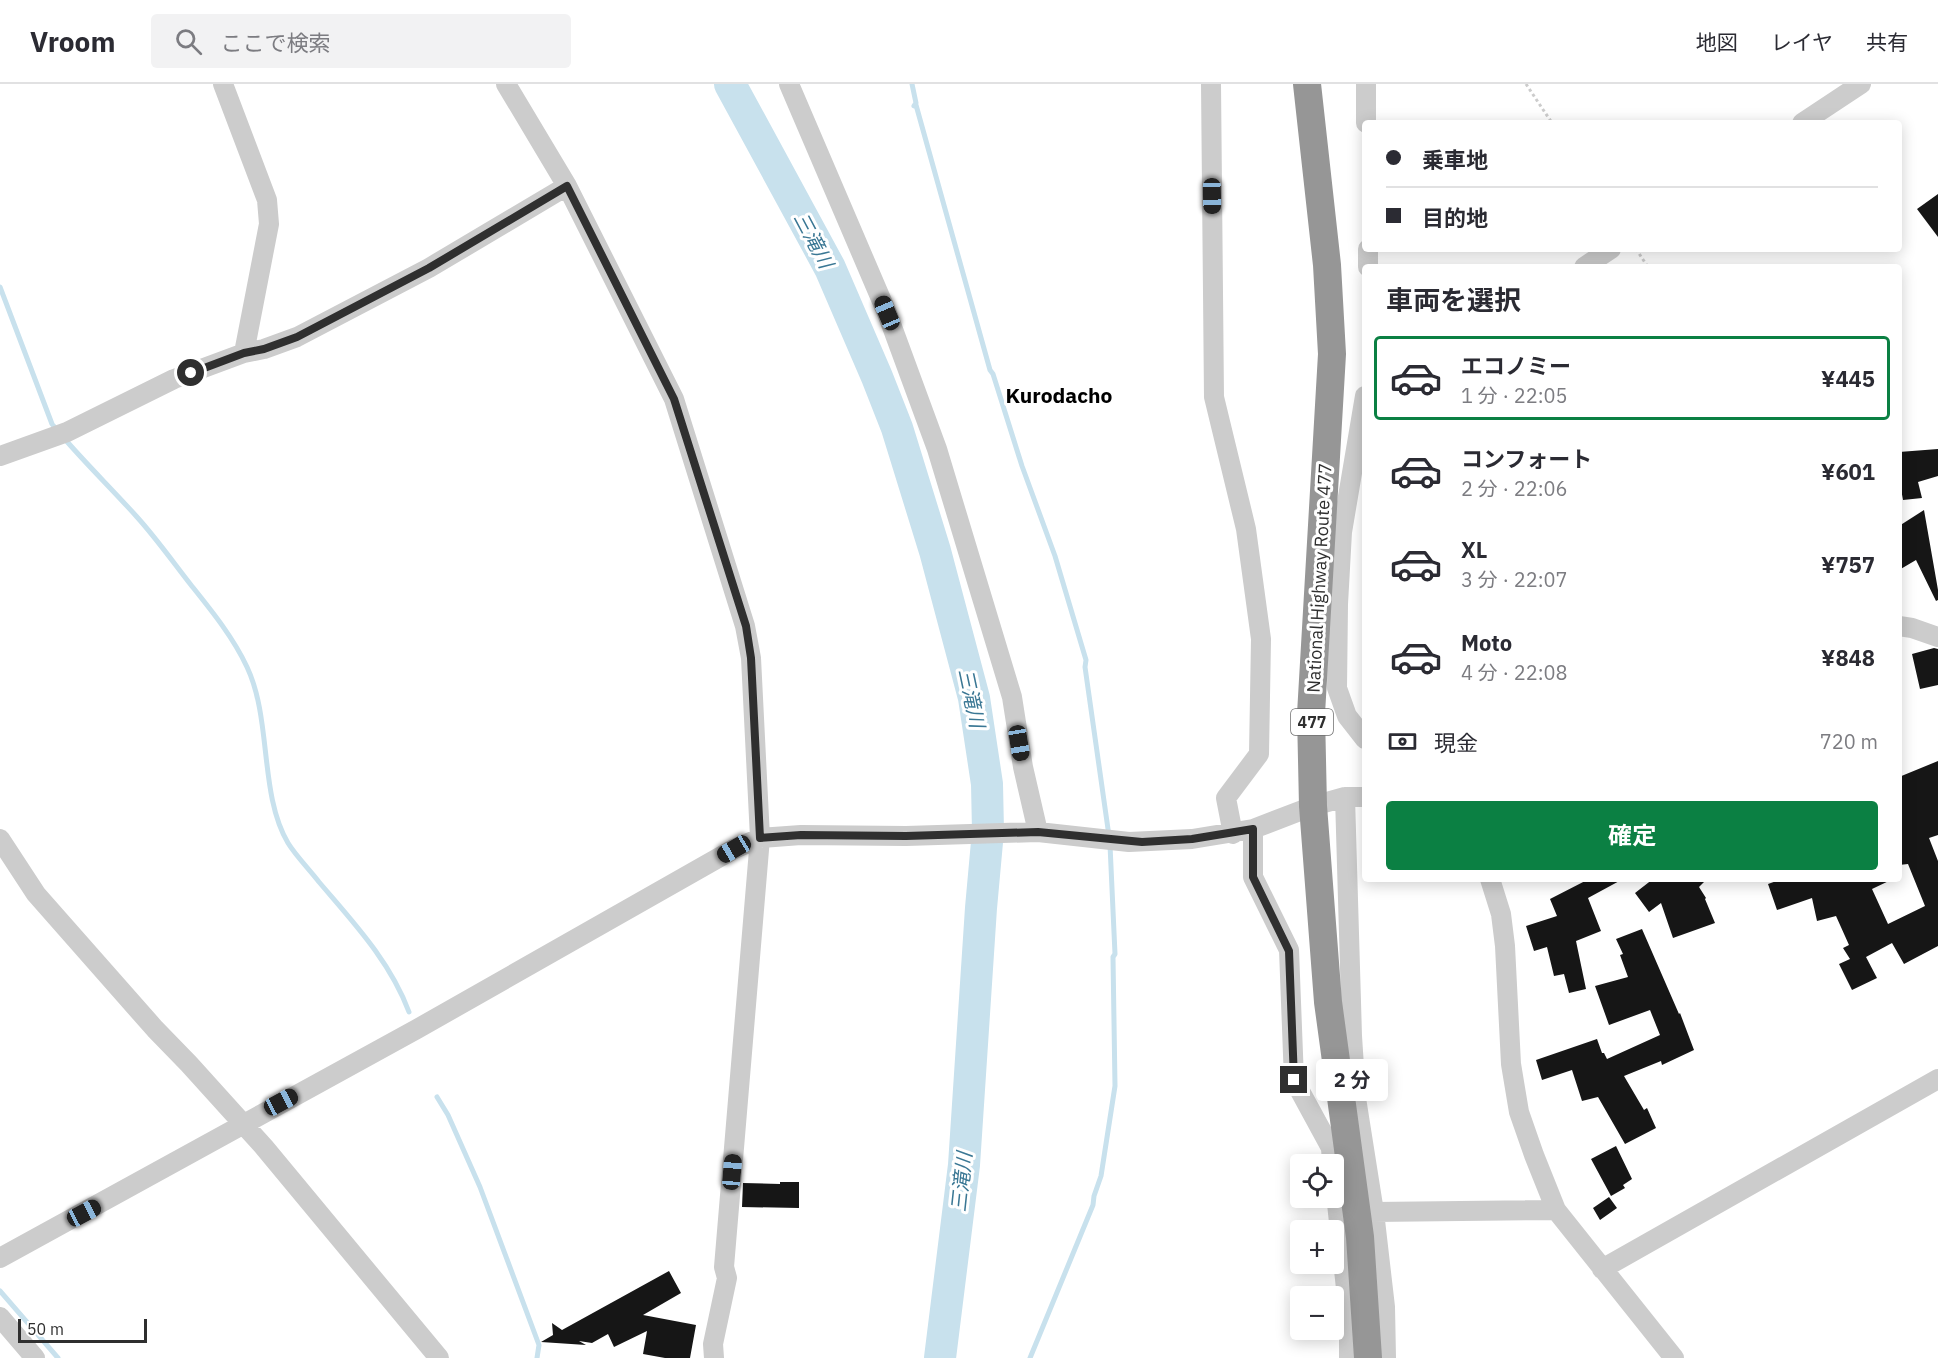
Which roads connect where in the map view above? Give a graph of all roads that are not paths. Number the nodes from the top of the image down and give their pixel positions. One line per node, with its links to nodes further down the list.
1 (223, 84): 13 (street)
2 (506, 84): 10 (street)
3 (789, 84): 22 (street)
4 (1211, 84): 23 (street)
5 (1307, 84): 20 (highway, National Highway Route 477 / 477)
6 (1366, 84): 8 (street)
7 (1861, 84): 9 (street)
8 (1366, 120)
9 (1807, 120)
10 (567, 186): 13 (street); 24 (street)
11 (1606, 252): 12 (street)
12 (1588, 264)
13 (244, 353): 15 (street)
14 (1362, 418): 18 (street)
15 (0, 456)
16 (1902, 626): 17 (street)
17 (1938, 638)
18 (1362, 736)
19 (1355, 797): 20 (street); 32 (street)
20 (1313, 806): 21 (street); 40 (highway, National Highway Route 477 / 477)
21 (1253, 829): 23 (street); 29 (street)
22 (1035, 833): 23 (street); 24 (street)
23 (1233, 834)
24 (760, 838): 28 (street); 38 (street)
25 (0, 839): 28 (street)
26 (1491, 882): 31 (street)
27 (1938, 1078): 34 (street)
28 (243, 1123): 33 (street); 37 (street)
29 (1331, 1154)
30 (1337, 1208): 39 (street)
31 (1556, 1210): 32 (street); 34 (street)
32 (1374, 1212): 41 (street)
33 (0, 1258)
34 (1602, 1269): 42 (street)
35 (0, 1317): 36 (street)
36 (35, 1358)
37 (439, 1358)
38 (714, 1358)
39 (1349, 1358)
40 (1368, 1358)
41 (1386, 1358)
42 (1674, 1358)

